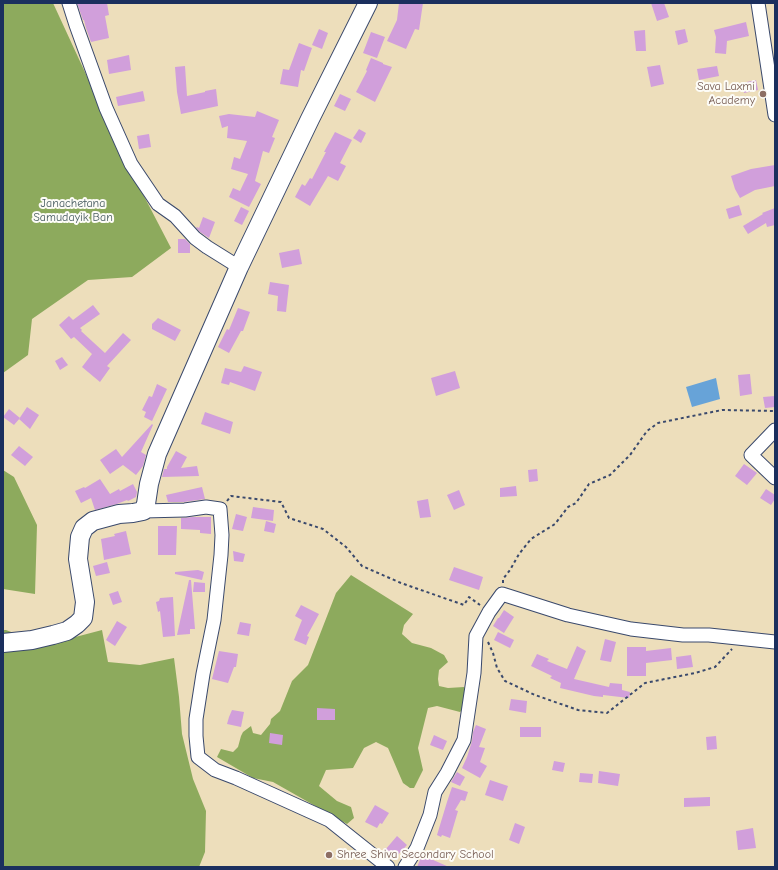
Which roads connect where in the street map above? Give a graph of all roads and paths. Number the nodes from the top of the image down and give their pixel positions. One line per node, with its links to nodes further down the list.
1 (69, 3): 5 (street)
2 (368, 3): 5 (street)
3 (758, 3): 4 (street)
4 (775, 115)
5 (239, 268): 10 (street)
6 (775, 411): 11 (path)
7 (775, 430): 8 (street)
8 (775, 478)
9 (220, 509): 10 (street); 12 (path); 17 (street)
10 (143, 511): 16 (street)
11 (502, 594): 12 (street); 14 (street)
12 (489, 612): 13 (street)
13 (476, 636): 14 (path); 18 (street)
14 (741, 639): 15 (street)
15 (775, 642)
16 (3, 643)
17 (388, 867)
18 (405, 867)

